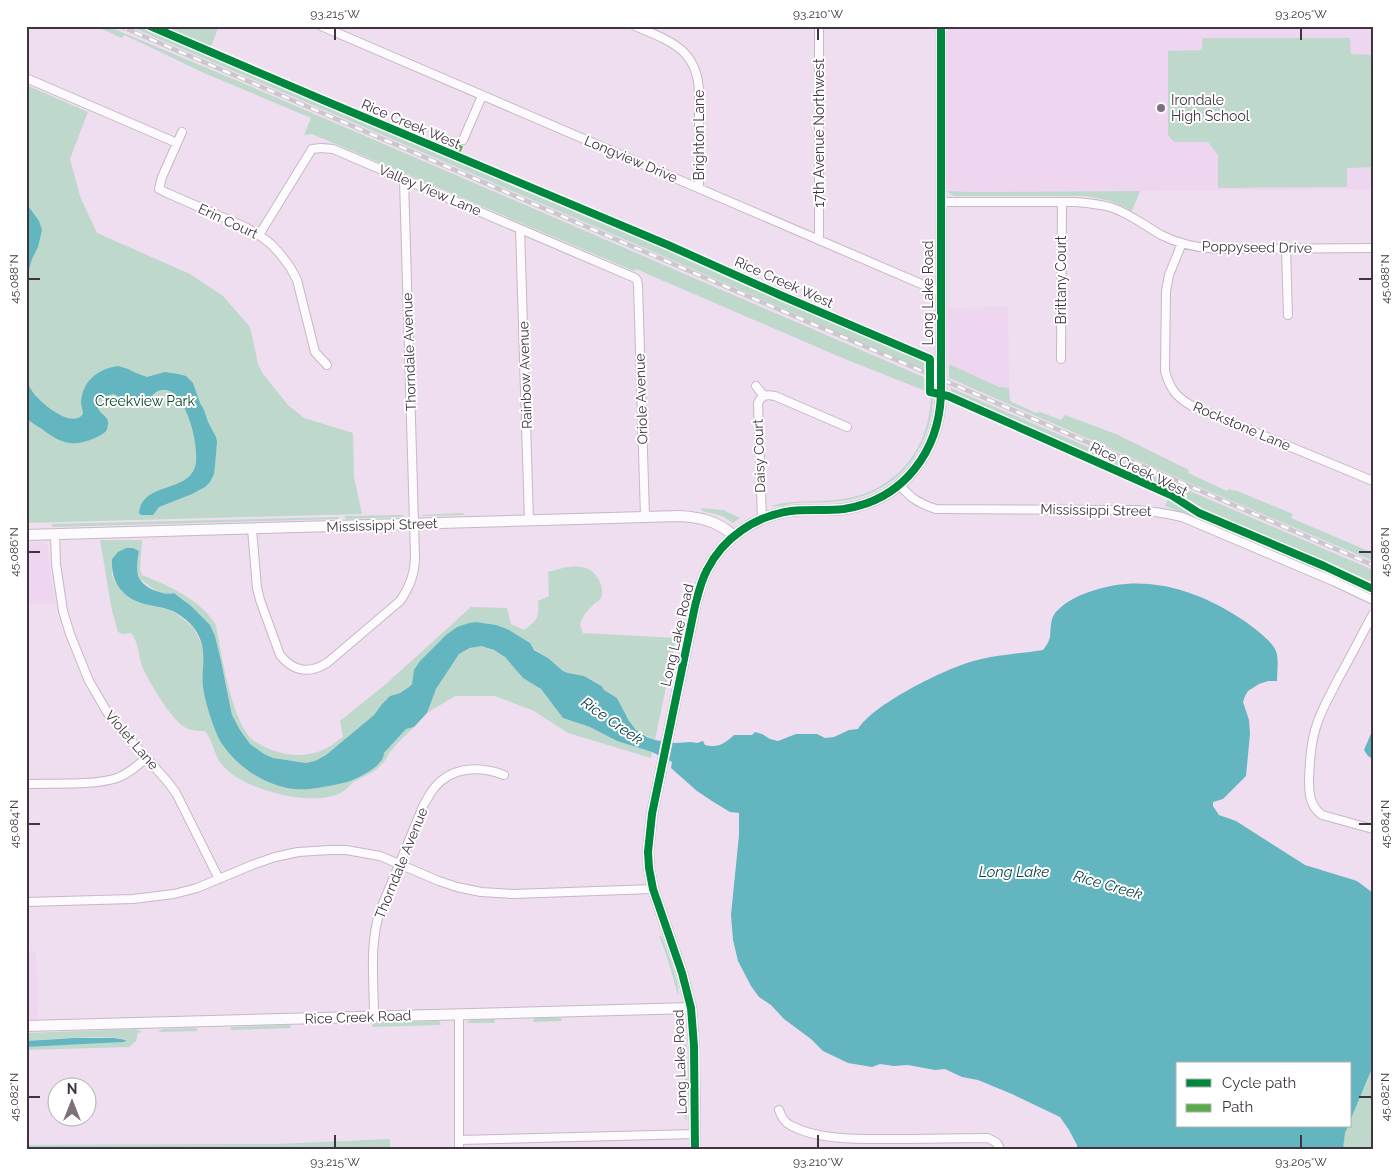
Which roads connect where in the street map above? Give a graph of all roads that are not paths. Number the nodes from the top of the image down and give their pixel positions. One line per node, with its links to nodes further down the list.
1 (321, 26): 6 (street, Longview Drive)
2 (635, 26): 11 (street, Brighton Lane)
3 (820, 26): 16 (street, 17th Avenue Northwest)
4 (941, 26): 12 (street, Long Lake Road)
5 (26, 78): 9 (street)
6 (482, 96): 8 (street); 11 (street, Longview Drive)
7 (182, 132): 9 (street, Erin Court)
8 (463, 140)
9 (177, 143): 15 (street, Erin Court)
10 (404, 180): 14 (street, Valley View Lane); 15 (street, Valley View Lane); 33 (street, Thorndale Avenue)
11 (699, 188): 16 (street, Longview Drive)
12 (940, 202): 13 (street, Poppyseed Drive); 21 (street, Long Lake Road)
13 (1062, 202): 17 (street, Poppyseed Drive); 23 (street, Brittany Court)
14 (520, 229): 20 (street, Valley View Lane); 32 (street, Rainbow Avenue)
15 (260, 235): 24 (street, Erin Court)
16 (819, 240): 21 (street, Longview Drive)
17 (1182, 243): 18 (street, Poppyseed Drive); 28 (street, Rockstone Lane)
18 (1286, 248): 19 (street, Poppyseed Drive); 22 (street)
19 (1373, 248)
20 (637, 280): 30 (street, Oriole Avenue)
21 (940, 292): 29 (street, Long Lake Road)
22 (1288, 315)
23 (1061, 359)
24 (327, 365)
25 (756, 386): 26 (street)
26 (763, 396): 27 (street); 31 (street, Daisy Court)
27 (847, 427)
28 (1373, 481)
29 (900, 485): 31 (street, Long Lake Road); 38 (street, Mississippi Street)
30 (645, 517): 32 (street, Mississippi Street); 37 (street, Mississippi Street)
31 (762, 519): 37 (street, Long Lake Road)
32 (529, 520): 33 (street, Mississippi Street)
33 (413, 524): 34 (street, Mississippi Street); 34 (street, Thorndale Avenue)
34 (252, 529): 36 (street, Mississippi Street)
35 (26, 535): 36 (street, Mississippi Street)
36 (55, 535): 40 (street, Violet Lane)
37 (734, 535): 46 (street, Long Lake Road)
38 (1373, 600)
39 (1373, 614): 43 (street)
40 (146, 758): 42 (street); 45 (street, Violet Lane)
41 (504, 775): 44 (street, Thorndale Avenue)
42 (26, 784)
43 (1373, 828)
44 (399, 865): 45 (street); 46 (street); 50 (street, Thorndale Avenue)
45 (219, 879): 47 (street)
46 (653, 889): 48 (street, Long Lake Road)
47 (26, 902)
48 (690, 1008): 49 (street, Rice Creek Road); 53 (street, Long Lake Road)
49 (459, 1014): 50 (street, Rice Creek Road); 55 (street)
50 (374, 1016): 51 (street, Rice Creek Road)
51 (26, 1026)
52 (778, 1110): 54 (street)
53 (695, 1134): 55 (street); 56 (street, Long Lake Road)
54 (884, 1139): 57 (street); 58 (street)
55 (459, 1144)
56 (695, 1149)
57 (884, 1149)
58 (1000, 1149)

